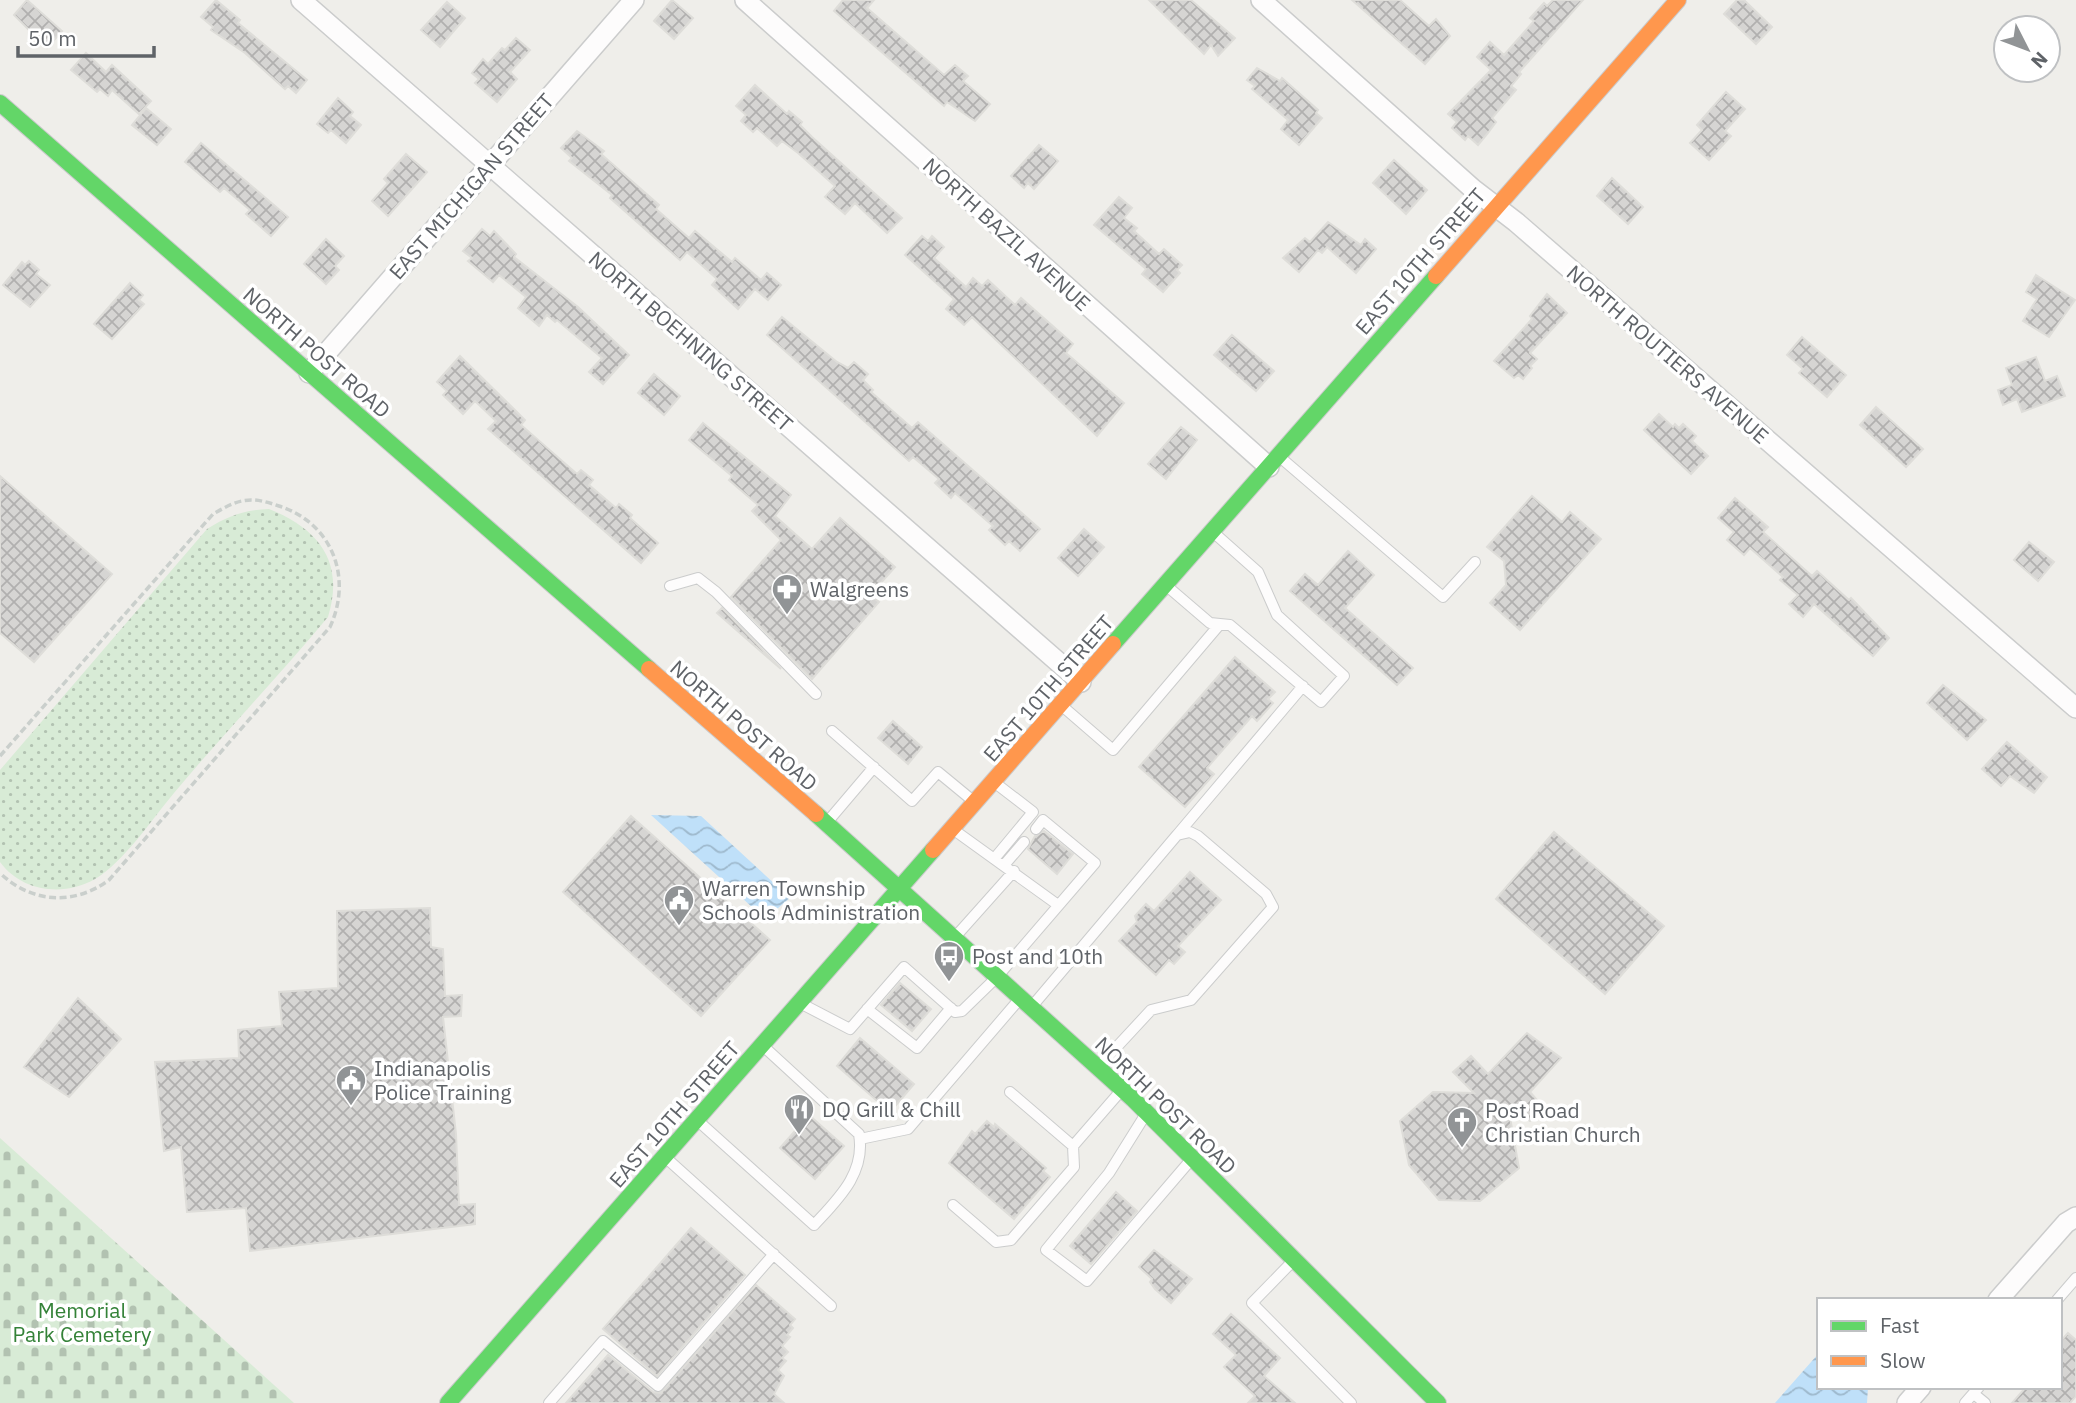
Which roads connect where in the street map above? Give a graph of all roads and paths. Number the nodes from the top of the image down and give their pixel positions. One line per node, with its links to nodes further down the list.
1 (301, 0): 7 (street, NORTH BOEHNING STREET)
2 (634, 0): 7 (street, EAST MICHIGAN STREET)
3 (745, 0): 10 (street, NORTH BAZIL AVENUE)
4 (1261, 0): 8 (street, NORTH ROUTIERS AVENUE)
5 (1678, 0): 8 (main road, EAST 10TH STREET)
6 (0, 103): 9 (main road, NORTH POST ROAD)
7 (490, 164): 9 (street, EAST MICHIGAN STREET); 16 (street, NORTH BOEHNING STREET)
8 (1496, 206): 10 (main road, EAST 10TH STREET); 20 (street, NORTH ROUTIERS AVENUE)
9 (309, 373): 28 (main road, NORTH POST ROAD)
10 (1273, 461): 11 (main road, EAST 10TH STREET); 12 (lane)
11 (1212, 532): 13 (main road, EAST 10TH STREET); 17 (lane)
12 (1475, 562)
13 (1166, 585): 15 (lane); 16 (main road, EAST 10TH STREET)
14 (670, 586): 18 (lane)
15 (1220, 624): 17 (lane); 19 (lane)
16 (1081, 682): 19 (main road, EAST 10TH STREET)
17 (1303, 686): 31 (lane)
18 (816, 694)
19 (1061, 705): 24 (main road, EAST 10TH STREET)
20 (2076, 708)
21 (832, 731): 23 (lane)
22 (0, 755): 36 (path)
23 (874, 767): 25 (lane); 28 (lane)
24 (994, 781): 25 (main road, EAST 10TH STREET); 26 (lane)
25 (975, 802): 29 (main road, EAST 10TH STREET)
26 (1034, 812): 27 (lane); 33 (lane)
27 (1043, 820): 30 (lane); 38 (lane)
28 (826, 823): 37 (main road, NORTH POST ROAD)
29 (952, 829): 33 (lane); 37 (main road, EAST 10TH STREET)
30 (1036, 829)
31 (1177, 835): 42 (lane); 46 (lane)
32 (1024, 842): 34 (lane)
33 (993, 859): 34 (lane)
34 (1005, 864): 35 (lane)
35 (1014, 872): 38 (lane); 39 (lane)
36 (0, 873)
37 (899, 889): 39 (main road, NORTH POST ROAD); 41 (main road, EAST 10TH STREET)
38 (1058, 905): 40 (lane)
39 (954, 939): 40 (main road, NORTH POST ROAD)
40 (997, 977): 42 (main road, NORTH POST ROAD); 44 (lane)
41 (800, 1003): 43 (lane); 45 (main road, EAST 10TH STREET)
42 (1025, 1003): 46 (main road, NORTH POST ROAD); 51 (lane)
43 (867, 1009): 44 (lane); 44 (lane)
44 (951, 1009)
45 (762, 1045): 50 (main road, EAST 10TH STREET); 51 (lane)
46 (1097, 1068): 47 (main road, NORTH POST ROAD)
47 (1122, 1090): 49 (main road, NORTH POST ROAD); 52 (lane)
48 (1010, 1092): 52 (lane)
49 (1146, 1113): 54 (main road, NORTH POST ROAD); 54 (lane)
50 (697, 1119): 51 (lane); 53 (main road, EAST 10TH STREET)
51 (860, 1139)
52 (1073, 1146): 55 (lane)
53 (664, 1157): 57 (lane); 65 (main road, EAST 10TH STREET)
54 (1191, 1158): 58 (main road, NORTH POST ROAD)
55 (953, 1205)
56 (2076, 1217): 60 (street)
57 (774, 1254): 62 (lane); 66 (lane)
58 (1293, 1260): 64 (main road, NORTH POST ROAD); 67 (lane)
59 (2076, 1278): 61 (lane)
60 (2000, 1298)
61 (2059, 1298)
62 (831, 1306)
63 (1977, 1390): 68 (lane); 69 (lane)
64 (1426, 1399)
65 (448, 1403)
66 (549, 1403)
67 (1352, 1403)
68 (1965, 1403)
69 (1985, 1403)

